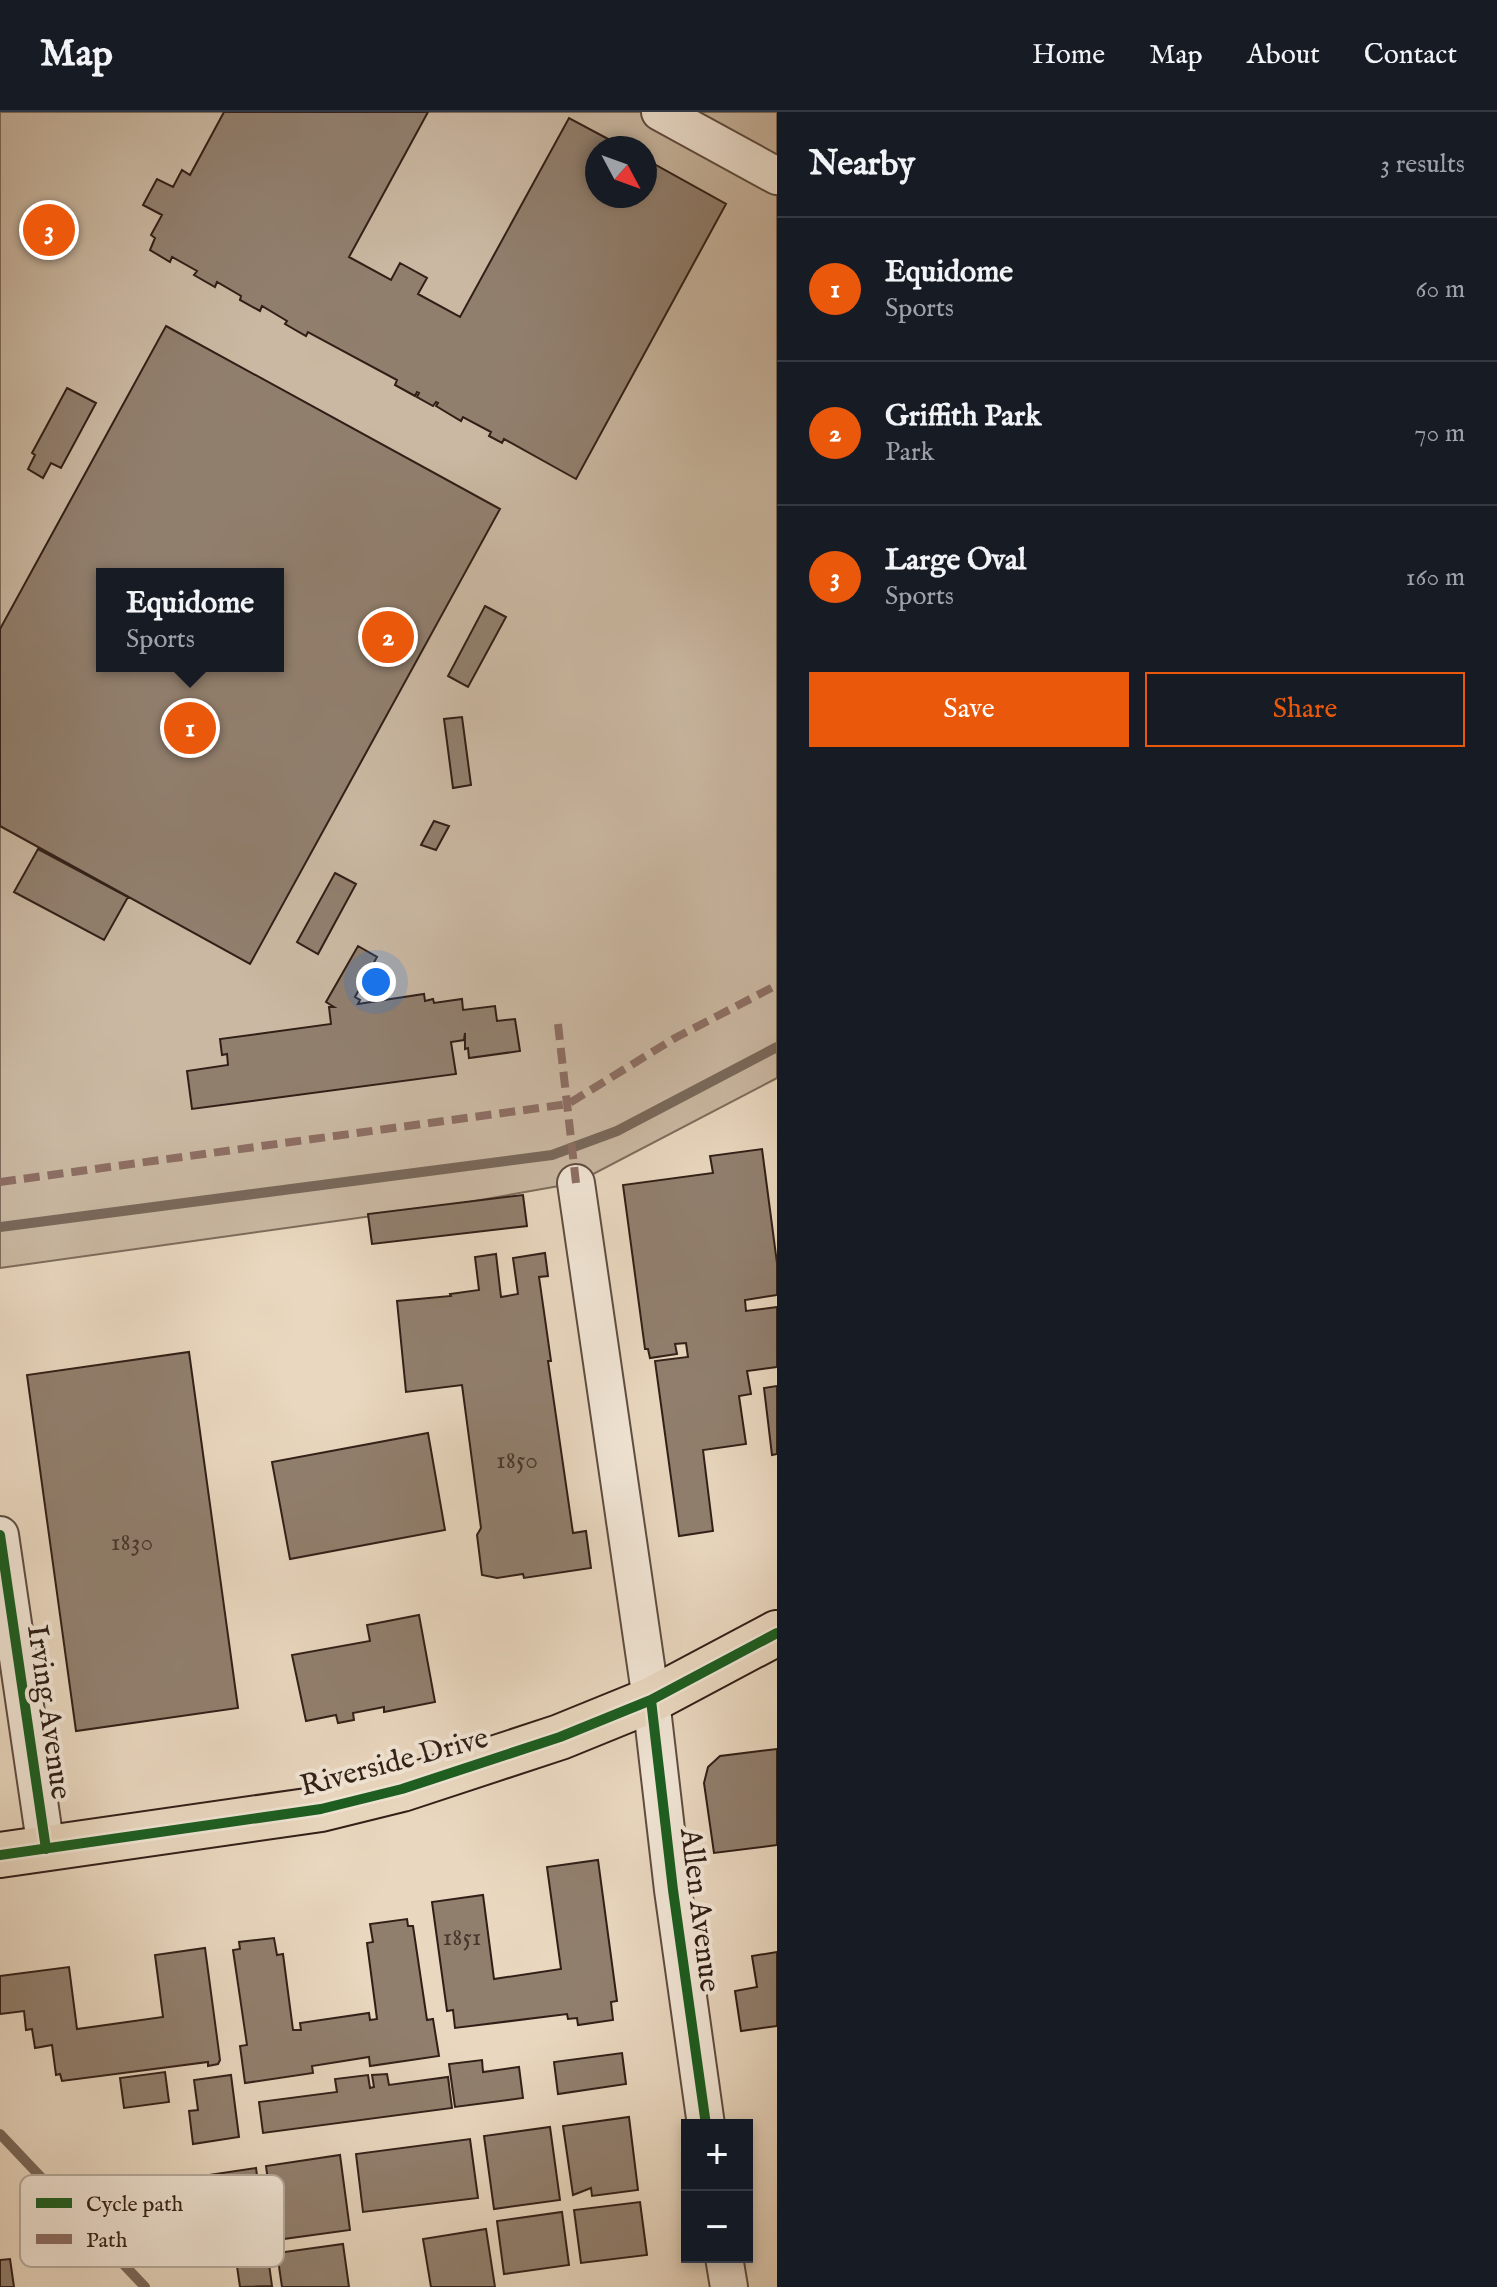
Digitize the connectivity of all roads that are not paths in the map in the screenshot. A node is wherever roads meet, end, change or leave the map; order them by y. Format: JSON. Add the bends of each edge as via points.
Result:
{"nodes":[{"id":1,"x":660,"y":112,"type":"edge"},
{"id":2,"x":777,"y":176,"type":"edge"},
{"id":3,"x":576,"y":1183,"type":"dead end"},
{"id":4,"x":2,"y":1558,"type":"edge"},
{"id":5,"x":777,"y":1633,"type":"edge"},
{"id":6,"x":651,"y":1700,"type":"junction"},
{"id":7,"x":46,"y":1849,"type":"junction"},
{"id":8,"x":0,"y":1855,"type":"edge"},
{"id":9,"x":705,"y":2119,"type":"edge"},
{"id":10,"x":725,"y":2263,"type":"edge"},
{"id":11,"x":729,"y":2287,"type":"edge"}],
"edges":[{"from":1,"to":2,"type":"street"},
{"from":3,"to":6,"type":"street","name":"Allen Avenue"},
{"from":4,"to":7,"type":"street","name":"Irving Avenue"},
{"from":5,"to":6,"type":"main road","name":"Riverside Drive"},
{"from":6,"to":7,"type":"main road","name":"Riverside Drive","via":[[546,1742],[321,1809]]},
{"from":6,"to":9,"type":"street","name":"Allen Avenue"},
{"from":7,"to":8,"type":"main road","name":"Riverside Drive"},
{"from":10,"to":11,"type":"street"}]}
